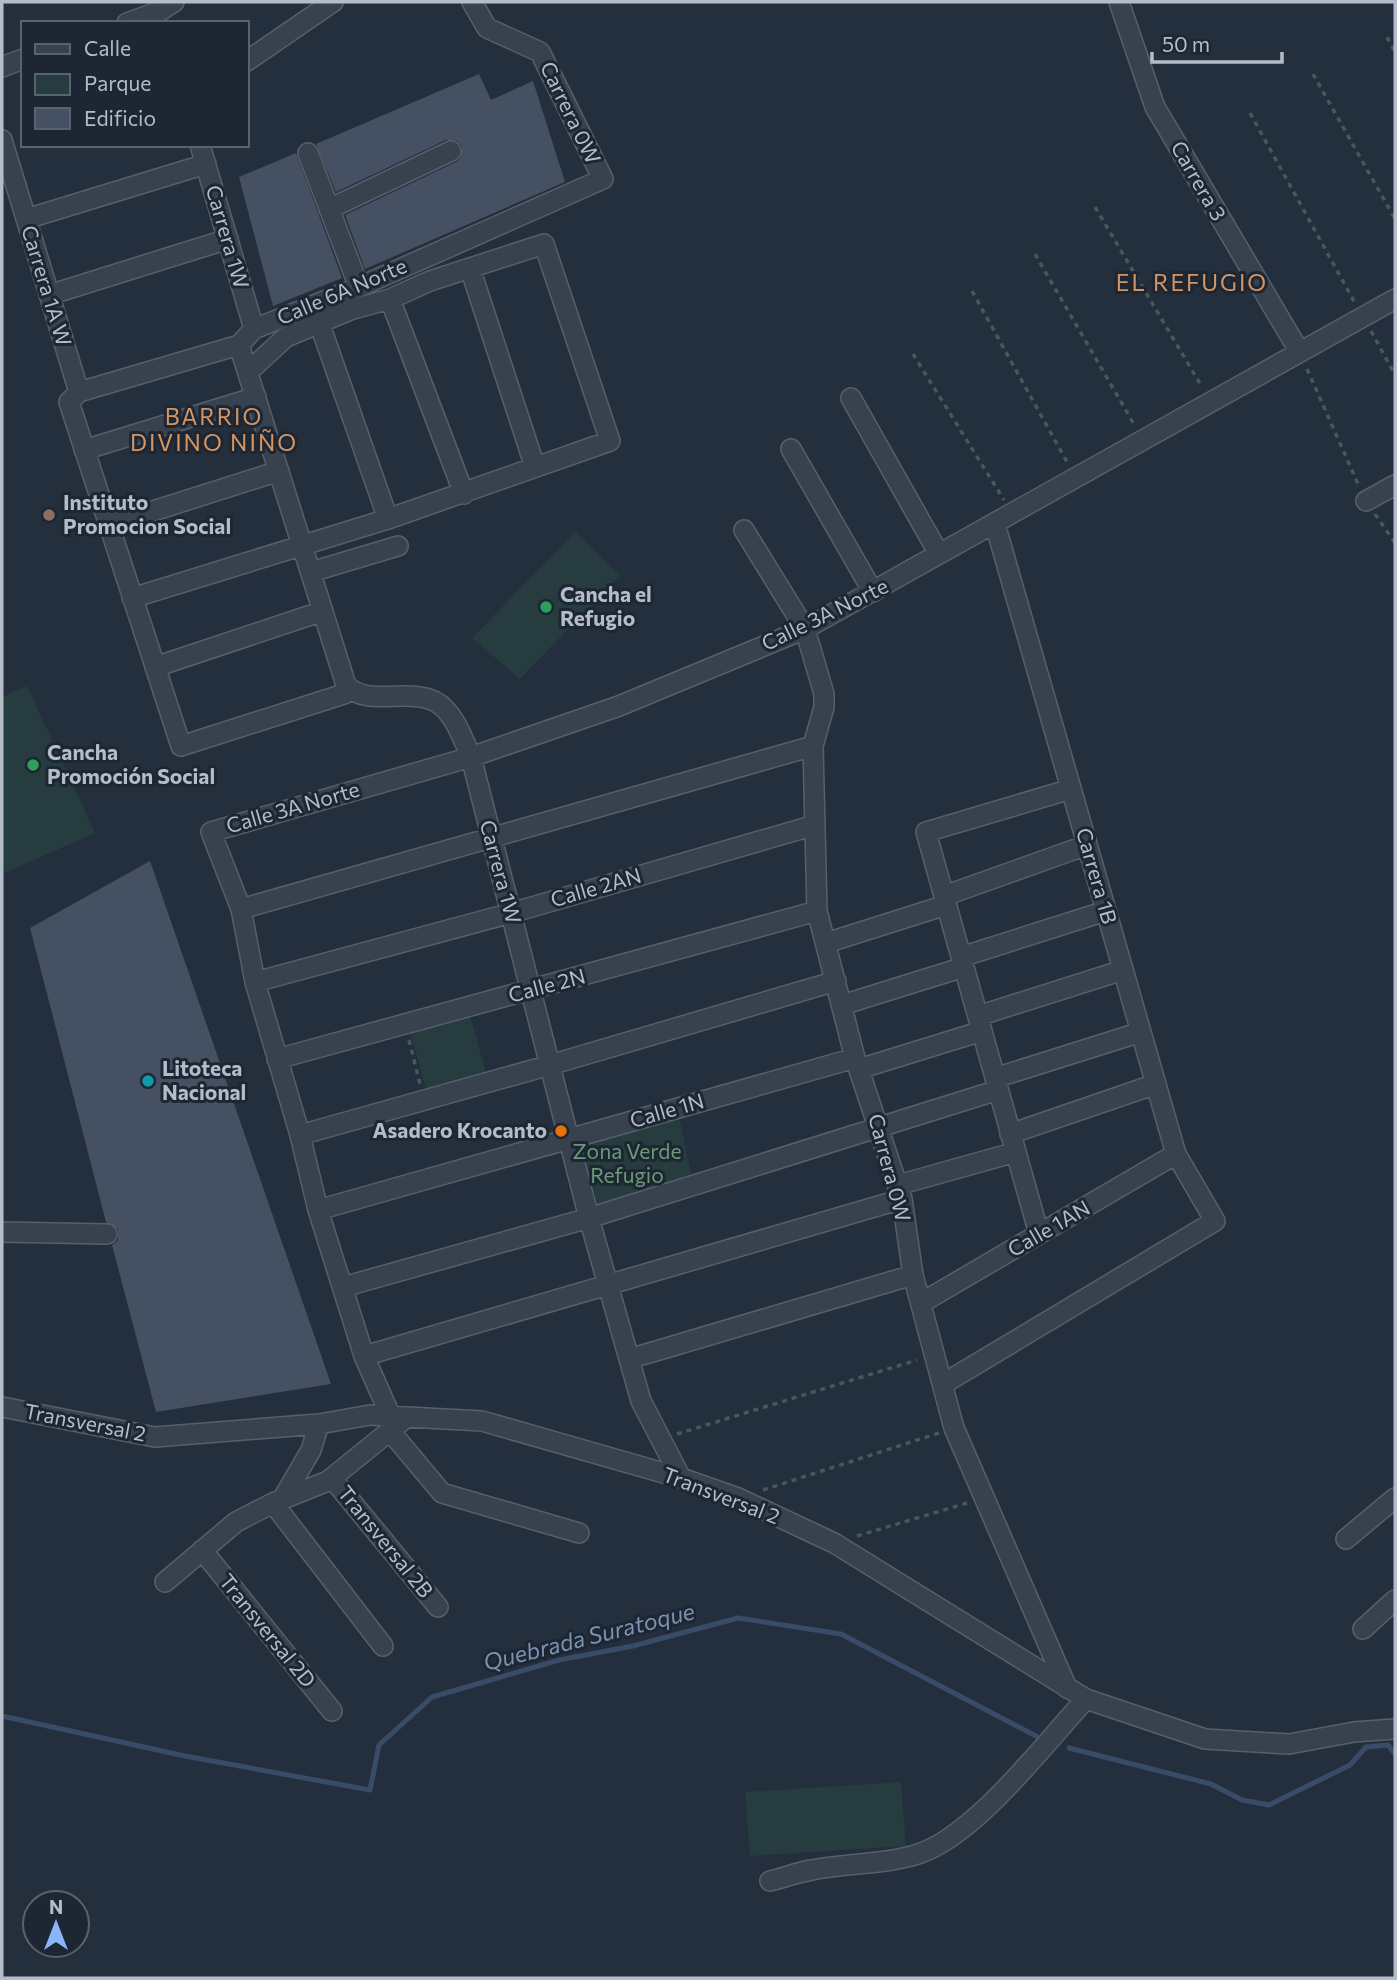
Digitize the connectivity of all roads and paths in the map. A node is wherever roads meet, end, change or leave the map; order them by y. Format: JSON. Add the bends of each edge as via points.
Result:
{"nodes":[{"id":1,"x":333,"y":2,"type":"edge"},
{"id":2,"x":472,"y":2,"type":"edge"},
{"id":3,"x":1119,"y":2,"type":"edge"},
{"id":4,"x":164,"y":9,"type":"edge"},
{"id":5,"x":132,"y":21,"type":"edge"},
{"id":6,"x":1387,"y":37,"type":"dead end"},
{"id":7,"x":1395,"y":52,"type":"edge"},
{"id":8,"x":21,"y":60,"type":"edge"},
{"id":9,"x":248,"y":60,"type":"edge"},
{"id":10,"x":2,"y":67,"type":"edge"},
{"id":11,"x":1313,"y":74,"type":"dead end"},
{"id":12,"x":1250,"y":113,"type":"dead end"},
{"id":13,"x":10,"y":143,"type":"edge"},
{"id":14,"x":451,"y":151,"type":"dead end"},
{"id":15,"x":308,"y":153,"type":"dead end"},
{"id":16,"x":203,"y":155,"type":"edge"},
{"id":17,"x":603,"y":179,"type":"joint"},
{"id":18,"x":1095,"y":207,"type":"dead end"},
{"id":19,"x":329,"y":209,"type":"junction"},
{"id":20,"x":26,"y":219,"type":"junction"},
{"id":21,"x":1395,"y":219,"type":"edge"},
{"id":22,"x":228,"y":239,"type":"junction"},
{"id":23,"x":1035,"y":254,"type":"dead end"},
{"id":24,"x":470,"y":268,"type":"junction"},
{"id":25,"x":359,"y":287,"type":"junction"},
{"id":26,"x":972,"y":290,"type":"dead end"},
{"id":27,"x":49,"y":295,"type":"junction"},
{"id":28,"x":390,"y":299,"type":"junction"},
{"id":29,"x":1395,"y":299,"type":"edge"},
{"id":30,"x":1363,"y":316,"type":"junction"},
{"id":31,"x":320,"y":325,"type":"junction"},
{"id":32,"x":254,"y":329,"type":"junction"},
{"id":33,"x":239,"y":345,"type":"junction"},
{"id":34,"x":1298,"y":351,"type":"junction"},
{"id":35,"x":913,"y":354,"type":"dead end"},
{"id":36,"x":248,"y":372,"type":"junction"},
{"id":37,"x":1395,"y":375,"type":"edge"},
{"id":38,"x":79,"y":391,"type":"junction"},
{"id":39,"x":256,"y":397,"type":"junction"},
{"id":40,"x":851,"y":398,"type":"dead end"},
{"id":41,"x":1210,"y":401,"type":"junction"},
{"id":42,"x":1143,"y":439,"type":"junction"},
{"id":43,"x":792,"y":449,"type":"dead end"},
{"id":44,"x":84,"y":450,"type":"junction"},
{"id":45,"x":535,"y":467,"type":"junction"},
{"id":46,"x":279,"y":471,"type":"junction"},
{"id":47,"x":1075,"y":476,"type":"junction"},
{"id":48,"x":1395,"y":485,"type":"edge"},
{"id":49,"x":464,"y":494,"type":"junction"},
{"id":50,"x":1366,"y":501,"type":"junction"},
{"id":51,"x":1013,"y":513,"type":"junction"},
{"id":52,"x":388,"y":520,"type":"junction"},
{"id":53,"x":995,"y":524,"type":"junction"},
{"id":54,"x":109,"y":525,"type":"junction"},
{"id":55,"x":744,"y":530,"type":"dead end"},
{"id":56,"x":1395,"y":542,"type":"edge"},
{"id":57,"x":398,"y":546,"type":"dead end"},
{"id":58,"x":303,"y":547,"type":"junction"},
{"id":59,"x":939,"y":555,"type":"junction"},
{"id":60,"x":311,"y":572,"type":"junction"},
{"id":61,"x":873,"y":592,"type":"junction"},
{"id":62,"x":132,"y":598,"type":"junction"},
{"id":63,"x":323,"y":611,"type":"junction"},
{"id":64,"x":805,"y":629,"type":"junction"},
{"id":65,"x":155,"y":667,"type":"junction"},
{"id":66,"x":346,"y":685,"type":"junction"},
{"id":67,"x":813,"y":746,"type":"junction"},
{"id":68,"x":471,"y":757,"type":"junction"},
{"id":69,"x":1071,"y":789,"type":"junction"},
{"id":70,"x":815,"y":825,"type":"junction"},
{"id":71,"x":490,"y":839,"type":"junction"},
{"id":72,"x":1087,"y":845,"type":"junction"},
{"id":73,"x":945,"y":900,"type":"junction"},
{"id":74,"x":241,"y":909,"type":"junction"},
{"id":75,"x":817,"y":911,"type":"junction"},
{"id":76,"x":1106,"y":911,"type":"junction"},
{"id":77,"x":511,"y":913,"type":"junction"},
{"id":78,"x":826,"y":943,"type":"junction"},
{"id":79,"x":963,"y":962,"type":"junction"},
{"id":80,"x":1123,"y":971,"type":"junction"},
{"id":81,"x":836,"y":981,"type":"junction"},
{"id":82,"x":255,"y":982,"type":"junction"},
{"id":83,"x":530,"y":991,"type":"junction"},
{"id":84,"x":842,"y":1006,"type":"junction"},
{"id":85,"x":980,"y":1023,"type":"junction"},
{"id":86,"x":405,"y":1025,"type":"junction"},
{"id":87,"x":1141,"y":1032,"type":"junction"},
{"id":88,"x":277,"y":1059,"type":"junction"},
{"id":89,"x":857,"y":1064,"type":"junction"},
{"id":90,"x":550,"y":1065,"type":"junction"},
{"id":91,"x":996,"y":1084,"type":"junction"},
{"id":92,"x":1156,"y":1084,"type":"junction"},
{"id":93,"x":425,"y":1100,"type":"junction"},
{"id":94,"x":880,"y":1127,"type":"junction"},
{"id":95,"x":300,"y":1135,"type":"junction"},
{"id":96,"x":570,"y":1138,"type":"junction"},
{"id":97,"x":1013,"y":1143,"type":"junction"},
{"id":98,"x":1176,"y":1154,"type":"junction"},
{"id":99,"x":900,"y":1192,"type":"junction"},
{"id":100,"x":318,"y":1210,"type":"junction"},
{"id":101,"x":589,"y":1218,"type":"junction"},
{"id":102,"x":2,"y":1232,"type":"edge"},
{"id":103,"x":107,"y":1234,"type":"dead end"},
{"id":104,"x":1039,"y":1234,"type":"junction"},
{"id":105,"x":913,"y":1275,"type":"junction"},
{"id":106,"x":608,"y":1284,"type":"junction"},
{"id":107,"x":343,"y":1287,"type":"junction"},
{"id":108,"x":921,"y":1303,"type":"junction"},
{"id":109,"x":935,"y":1354,"type":"junction"},
{"id":110,"x":363,"y":1356,"type":"junction"},
{"id":111,"x":629,"y":1359,"type":"junction"},
{"id":112,"x":943,"y":1384,"type":"junction"},
{"id":113,"x":2,"y":1407,"type":"edge"},
{"id":114,"x":396,"y":1422,"type":"junction"},
{"id":115,"x":319,"y":1424,"type":"junction"},
{"id":116,"x":954,"y":1428,"type":"junction"},
{"id":117,"x":661,"y":1439,"type":"junction"},
{"id":118,"x":332,"y":1478,"type":"junction"},
{"id":119,"x":681,"y":1478,"type":"junction"},
{"id":120,"x":738,"y":1498,"type":"junction"},
{"id":121,"x":983,"y":1498,"type":"junction"},
{"id":122,"x":1395,"y":1498,"type":"edge"},
{"id":123,"x":277,"y":1501,"type":"junction"},
{"id":124,"x":579,"y":1533,"type":"dead end"},
{"id":125,"x":1346,"y":1539,"type":"dead end"},
{"id":126,"x":834,"y":1543,"type":"junction"},
{"id":127,"x":202,"y":1550,"type":"junction"},
{"id":128,"x":165,"y":1582,"type":"dead end"},
{"id":129,"x":1395,"y":1600,"type":"edge"},
{"id":130,"x":438,"y":1607,"type":"dead end"},
{"id":131,"x":1363,"y":1629,"type":"dead end"},
{"id":132,"x":383,"y":1646,"type":"dead end"},
{"id":133,"x":1067,"y":1689,"type":"junction"},
{"id":134,"x":1086,"y":1699,"type":"junction"},
{"id":135,"x":332,"y":1711,"type":"dead end"},
{"id":136,"x":1390,"y":1729,"type":"edge"},
{"id":137,"x":770,"y":1881,"type":"dead end"}],
"edges":[{"from":1,"to":9,"type":"street"},
{"from":2,"to":17,"type":"street","name":"Carrera 0W","via":[[487,28],[540,52]]},
{"from":3,"to":34,"type":"street","name":"Carrera 3","via":[[1155,107]]},
{"from":4,"to":5,"type":"street"},
{"from":6,"to":7,"type":"path"},
{"from":8,"to":10,"type":"street"},
{"from":11,"to":21,"type":"path"},
{"from":12,"to":30,"type":"path"},
{"from":13,"to":20,"type":"street","name":"Carrera 1A W"},
{"from":14,"to":19,"type":"street"},
{"from":15,"to":19,"type":"street"},
{"from":16,"to":20,"type":"street"},
{"from":16,"to":22,"type":"street","name":"Carrera 1W"},
{"from":17,"to":25,"type":"street","name":"Calle 6A Norte"},
{"from":18,"to":41,"type":"path"},
{"from":19,"to":25,"type":"street"},
{"from":20,"to":27,"type":"street","name":"Carrera 1A W"},
{"from":22,"to":27,"type":"street"},
{"from":22,"to":32,"type":"street","name":"Carrera 1W"},
{"from":23,"to":42,"type":"path"},
{"from":24,"to":28,"type":"street"},
{"from":24,"to":45,"type":"street"},
{"from":24,"to":45,"type":"street","via":[[544,244],[610,441]]},
{"from":25,"to":32,"type":"street","name":"Calle 6A Norte"},
{"from":26,"to":47,"type":"path"},
{"from":27,"to":38,"type":"street","name":"Carrera 1A W"},
{"from":28,"to":31,"type":"street","via":[[350,310]]},
{"from":28,"to":49,"type":"street"},
{"from":29,"to":30,"type":"street","name":"Calle 3A Norte"},
{"from":30,"to":34,"type":"street","name":"Calle 3A Norte"},
{"from":30,"to":37,"type":"path"},
{"from":31,"to":36,"type":"street","via":[[286,337]]},
{"from":31,"to":52,"type":"street"},
{"from":32,"to":33,"type":"street","name":"Calle 6A Norte"},
{"from":33,"to":36,"type":"street"},
{"from":33,"to":38,"type":"street"},
{"from":34,"to":41,"type":"street","name":"Calle 3A Norte"},
{"from":34,"to":50,"type":"path"},
{"from":35,"to":51,"type":"path"},
{"from":36,"to":39,"type":"street"},
{"from":38,"to":44,"type":"street","via":[[69,402]]},
{"from":39,"to":44,"type":"street"},
{"from":39,"to":46,"type":"street"},
{"from":40,"to":59,"type":"street"},
{"from":41,"to":42,"type":"street","name":"Calle 3A Norte"},
{"from":42,"to":47,"type":"street","name":"Calle 3A Norte"},
{"from":43,"to":61,"type":"street"},
{"from":44,"to":54,"type":"street"},
{"from":45,"to":49,"type":"street"},
{"from":46,"to":54,"type":"street"},
{"from":46,"to":58,"type":"street"},
{"from":47,"to":51,"type":"street","name":"Calle 3A Norte"},
{"from":48,"to":50,"type":"street"},
{"from":49,"to":52,"type":"street"},
{"from":50,"to":56,"type":"path"},
{"from":51,"to":53,"type":"street","name":"Calle 3A Norte"},
{"from":52,"to":58,"type":"street"},
{"from":53,"to":59,"type":"street","name":"Calle 3A Norte"},
{"from":53,"to":69,"type":"street","name":"Carrera 1B"},
{"from":54,"to":62,"type":"street"},
{"from":55,"to":64,"type":"street","name":"Carrera 0W"},
{"from":57,"to":60,"type":"street"},
{"from":58,"to":60,"type":"street"},
{"from":58,"to":62,"type":"street"},
{"from":59,"to":61,"type":"street","name":"Calle 3A Norte"},
{"from":60,"to":63,"type":"street"},
{"from":61,"to":64,"type":"street","name":"Calle 3A Norte"},
{"from":62,"to":65,"type":"street"},
{"from":63,"to":65,"type":"street"},
{"from":63,"to":66,"type":"street"},
{"from":64,"to":67,"type":"street","name":"Carrera 0W","via":[[824,694]]},
{"from":64,"to":68,"type":"street","name":"Calle 3A Norte","via":[[619,706]]},
{"from":65,"to":66,"type":"street","via":[[181,746],[344,694]]},
{"from":66,"to":68,"type":"street","name":"Carrera 1W","via":[[362,695],[415,695],[436,702],[452,719]]},
{"from":67,"to":70,"type":"street","name":"Carrera 0W"},
{"from":67,"to":71,"type":"street"},
{"from":68,"to":71,"type":"street","name":"Carrera 1W"},
{"from":68,"to":74,"type":"street","name":"Calle 3A Norte","via":[[211,832]]},
{"from":69,"to":72,"type":"street","name":"Carrera 1B"},
{"from":69,"to":73,"type":"street","via":[[926,832]]},
{"from":70,"to":75,"type":"street","name":"Carrera 0W"},
{"from":70,"to":77,"type":"street","name":"Calle 2AN"},
{"from":71,"to":74,"type":"street"},
{"from":71,"to":77,"type":"street","name":"Carrera 1W"},
{"from":72,"to":73,"type":"street"},
{"from":72,"to":76,"type":"street","name":"Carrera 1B"},
{"from":73,"to":78,"type":"street"},
{"from":73,"to":79,"type":"street"},
{"from":74,"to":82,"type":"street"},
{"from":75,"to":78,"type":"street","name":"Carrera 0W"},
{"from":75,"to":83,"type":"street","name":"Calle 2N"},
{"from":76,"to":79,"type":"street"},
{"from":76,"to":80,"type":"street","name":"Carrera 1B"},
{"from":77,"to":82,"type":"street","name":"Calle 2AN"},
{"from":77,"to":83,"type":"street","name":"Carrera 1W"},
{"from":78,"to":81,"type":"street","name":"Carrera 0W"},
{"from":79,"to":84,"type":"street"},
{"from":79,"to":85,"type":"street"},
{"from":80,"to":85,"type":"street","name":"Calle 1N"},
{"from":80,"to":87,"type":"street","name":"Carrera 1B"},
{"from":81,"to":84,"type":"street","name":"Carrera 0W"},
{"from":81,"to":90,"type":"street"},
{"from":82,"to":88,"type":"street"},
{"from":83,"to":86,"type":"street","name":"Calle 2N"},
{"from":83,"to":90,"type":"street","name":"Carrera 1W"},
{"from":84,"to":89,"type":"street","name":"Carrera 0W"},
{"from":85,"to":89,"type":"street","name":"Calle 1N"},
{"from":85,"to":91,"type":"street"},
{"from":86,"to":88,"type":"street","name":"Calle 2N"},
{"from":86,"to":93,"type":"path"},
{"from":87,"to":91,"type":"street"},
{"from":87,"to":92,"type":"street","name":"Carrera 1B"},
{"from":88,"to":95,"type":"street"},
{"from":89,"to":94,"type":"street","name":"Carrera 0W"},
{"from":89,"to":96,"type":"street","name":"Calle 1N"},
{"from":90,"to":93,"type":"street"},
{"from":90,"to":96,"type":"street","name":"Carrera 1W"},
{"from":91,"to":94,"type":"street"},
{"from":91,"to":97,"type":"street"},
{"from":92,"to":97,"type":"street"},
{"from":92,"to":98,"type":"street","name":"Carrera 1B"},
{"from":93,"to":95,"type":"street"},
{"from":94,"to":99,"type":"street","name":"Carrera 0W"},
{"from":94,"to":101,"type":"street"},
{"from":95,"to":100,"type":"street"},
{"from":96,"to":100,"type":"street","name":"Calle 1N"},
{"from":96,"to":101,"type":"street","name":"Carrera 1W"},
{"from":97,"to":99,"type":"street"},
{"from":97,"to":104,"type":"street"},
{"from":98,"to":104,"type":"street","name":"Calle 1AN"},
{"from":98,"to":112,"type":"street","name":"Carrera 1B","via":[[1215,1221]]},
{"from":99,"to":105,"type":"street","name":"Carrera 0W"},
{"from":99,"to":106,"type":"street"},
{"from":100,"to":107,"type":"street"},
{"from":101,"to":106,"type":"street","name":"Carrera 1W"},
{"from":101,"to":107,"type":"street"},
{"from":102,"to":103,"type":"street"},
{"from":104,"to":108,"type":"street","name":"Calle 1AN"},
{"from":105,"to":108,"type":"street","name":"Carrera 0W"},
{"from":105,"to":111,"type":"street"},
{"from":106,"to":110,"type":"street"},
{"from":106,"to":111,"type":"street","name":"Carrera 1W"},
{"from":107,"to":110,"type":"street"},
{"from":108,"to":109,"type":"street","name":"Carrera 0W"},
{"from":109,"to":112,"type":"street","name":"Carrera 0W"},
{"from":109,"to":117,"type":"path"},
{"from":110,"to":114,"type":"street"},
{"from":111,"to":117,"type":"street","name":"Carrera 1W","via":[[641,1401]]},
{"from":112,"to":116,"type":"street","name":"Carrera 0W"},
{"from":113,"to":115,"type":"street","name":"Transversal 2","via":[[155,1437]]},
{"from":114,"to":115,"type":"street","name":"Transversal 2","via":[[370,1415]]},
{"from":114,"to":118,"type":"street"},
{"from":114,"to":119,"type":"street","name":"Transversal 2","via":[[482,1421]]},
{"from":114,"to":124,"type":"street","via":[[442,1493]]},
{"from":115,"to":123,"type":"street","via":[[311,1450]]},
{"from":116,"to":120,"type":"path"},
{"from":116,"to":121,"type":"street","name":"Carrera 0W"},
{"from":117,"to":119,"type":"street","name":"Carrera 1W"},
{"from":118,"to":123,"type":"street"},
{"from":118,"to":130,"type":"street","name":"Transversal 2B"},
{"from":119,"to":120,"type":"street","name":"Transversal 2"},
{"from":120,"to":126,"type":"street","name":"Transversal 2"},
{"from":121,"to":126,"type":"path"},
{"from":121,"to":133,"type":"street","name":"Carrera 0W"},
{"from":122,"to":125,"type":"street"},
{"from":123,"to":127,"type":"street","via":[[236,1522]]},
{"from":123,"to":132,"type":"street"},
{"from":126,"to":133,"type":"street","name":"Transversal 2"},
{"from":127,"to":128,"type":"street"},
{"from":127,"to":135,"type":"street","name":"Transversal 2D"},
{"from":129,"to":131,"type":"street"},
{"from":133,"to":134,"type":"street","name":"Transversal 2"},
{"from":134,"to":136,"type":"street","name":"Transversal 2","via":[[1205,1739],[1289,1744]]},
{"from":134,"to":137,"type":"street","via":[[995,1801],[920,1854]]}]}
